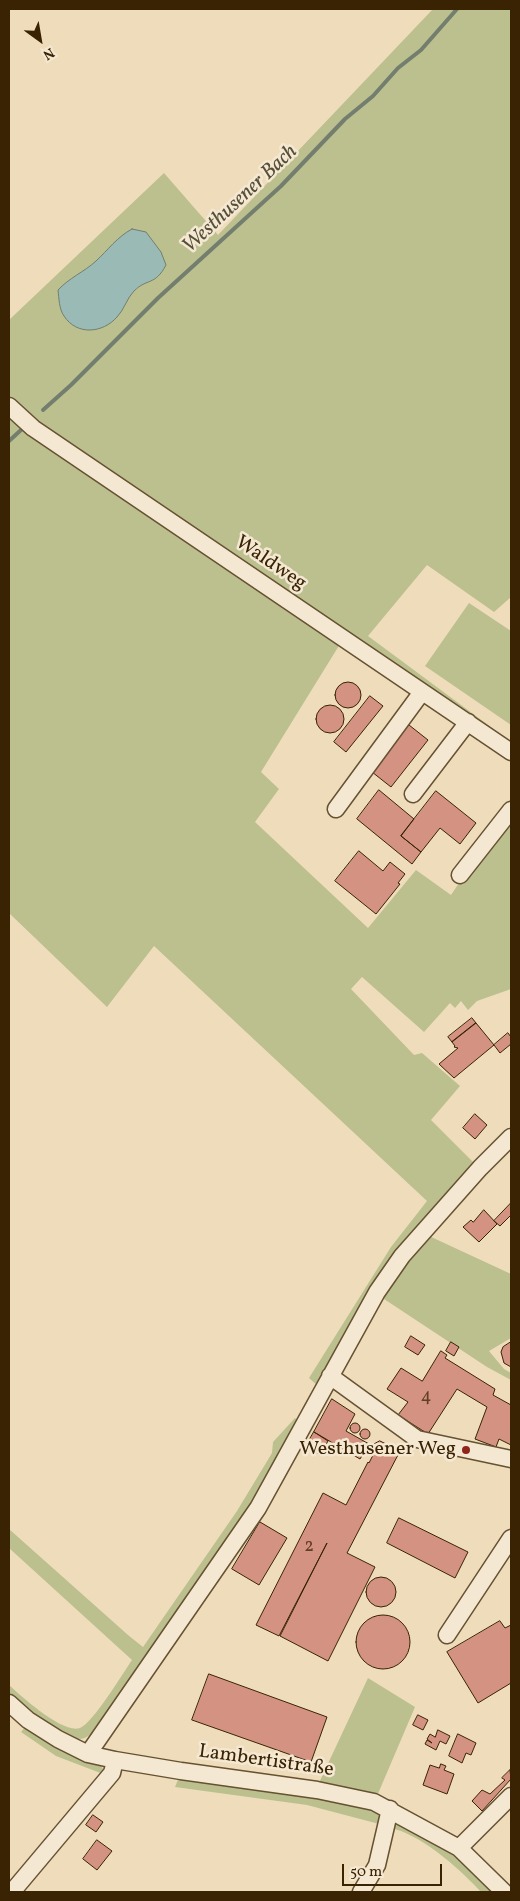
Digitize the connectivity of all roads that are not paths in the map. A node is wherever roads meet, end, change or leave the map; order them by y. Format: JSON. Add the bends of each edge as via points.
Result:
{"nodes":[{"id":1,"x":9,"y":406,"type":"edge"},
{"id":2,"x":422,"y":692,"type":"junction"},
{"id":3,"x":468,"y":722,"type":"junction"},
{"id":4,"x":511,"y":752,"type":"edge"},
{"id":5,"x":413,"y":794,"type":"dead end"},
{"id":6,"x":336,"y":809,"type":"dead end"},
{"id":7,"x":511,"y":810,"type":"edge"},
{"id":8,"x":460,"y":875,"type":"dead end"},
{"id":9,"x":511,"y":1137,"type":"edge"},
{"id":10,"x":330,"y":1376,"type":"junction"},
{"id":11,"x":511,"y":1459,"type":"edge"},
{"id":12,"x":511,"y":1538,"type":"edge"},
{"id":13,"x":447,"y":1635,"type":"dead end"},
{"id":14,"x":9,"y":1703,"type":"edge"},
{"id":15,"x":88,"y":1754,"type":"junction"},
{"id":16,"x":114,"y":1760,"type":"junction"},
{"id":17,"x":511,"y":1796,"type":"edge"},
{"id":18,"x":390,"y":1810,"type":"junction"},
{"id":19,"x":459,"y":1848,"type":"junction"},
{"id":20,"x":12,"y":1892,"type":"edge"},
{"id":21,"x":361,"y":1892,"type":"edge"},
{"id":22,"x":504,"y":1892,"type":"edge"}],
"edges":[{"from":1,"to":2,"type":"street","name":"Waldweg","via":[[41,433]]},
{"from":2,"to":3,"type":"street","name":"Waldweg"},
{"from":2,"to":6,"type":"street"},
{"from":3,"to":4,"type":"street","name":"Waldweg"},
{"from":3,"to":5,"type":"street"},
{"from":7,"to":8,"type":"street"},
{"from":9,"to":10,"type":"street","via":[[402,1256],[377,1292]]},
{"from":10,"to":11,"type":"street","via":[[417,1439]]},
{"from":10,"to":15,"type":"street","via":[[258,1508]]},
{"from":12,"to":13,"type":"street"},
{"from":14,"to":15,"type":"street","name":"Lambertistraße","via":[[28,1720]]},
{"from":15,"to":16,"type":"street","name":"Lambertistraße"},
{"from":16,"to":18,"type":"street","name":"Lambertistraße","via":[[317,1790],[374,1802]]},
{"from":16,"to":20,"type":"street","via":[[112,1773]]},
{"from":17,"to":19,"type":"street"},
{"from":18,"to":19,"type":"street","name":"Lambertistraße"},
{"from":18,"to":21,"type":"street","via":[[377,1865]]},
{"from":19,"to":22,"type":"street","name":"Lambertistraße"}]}
